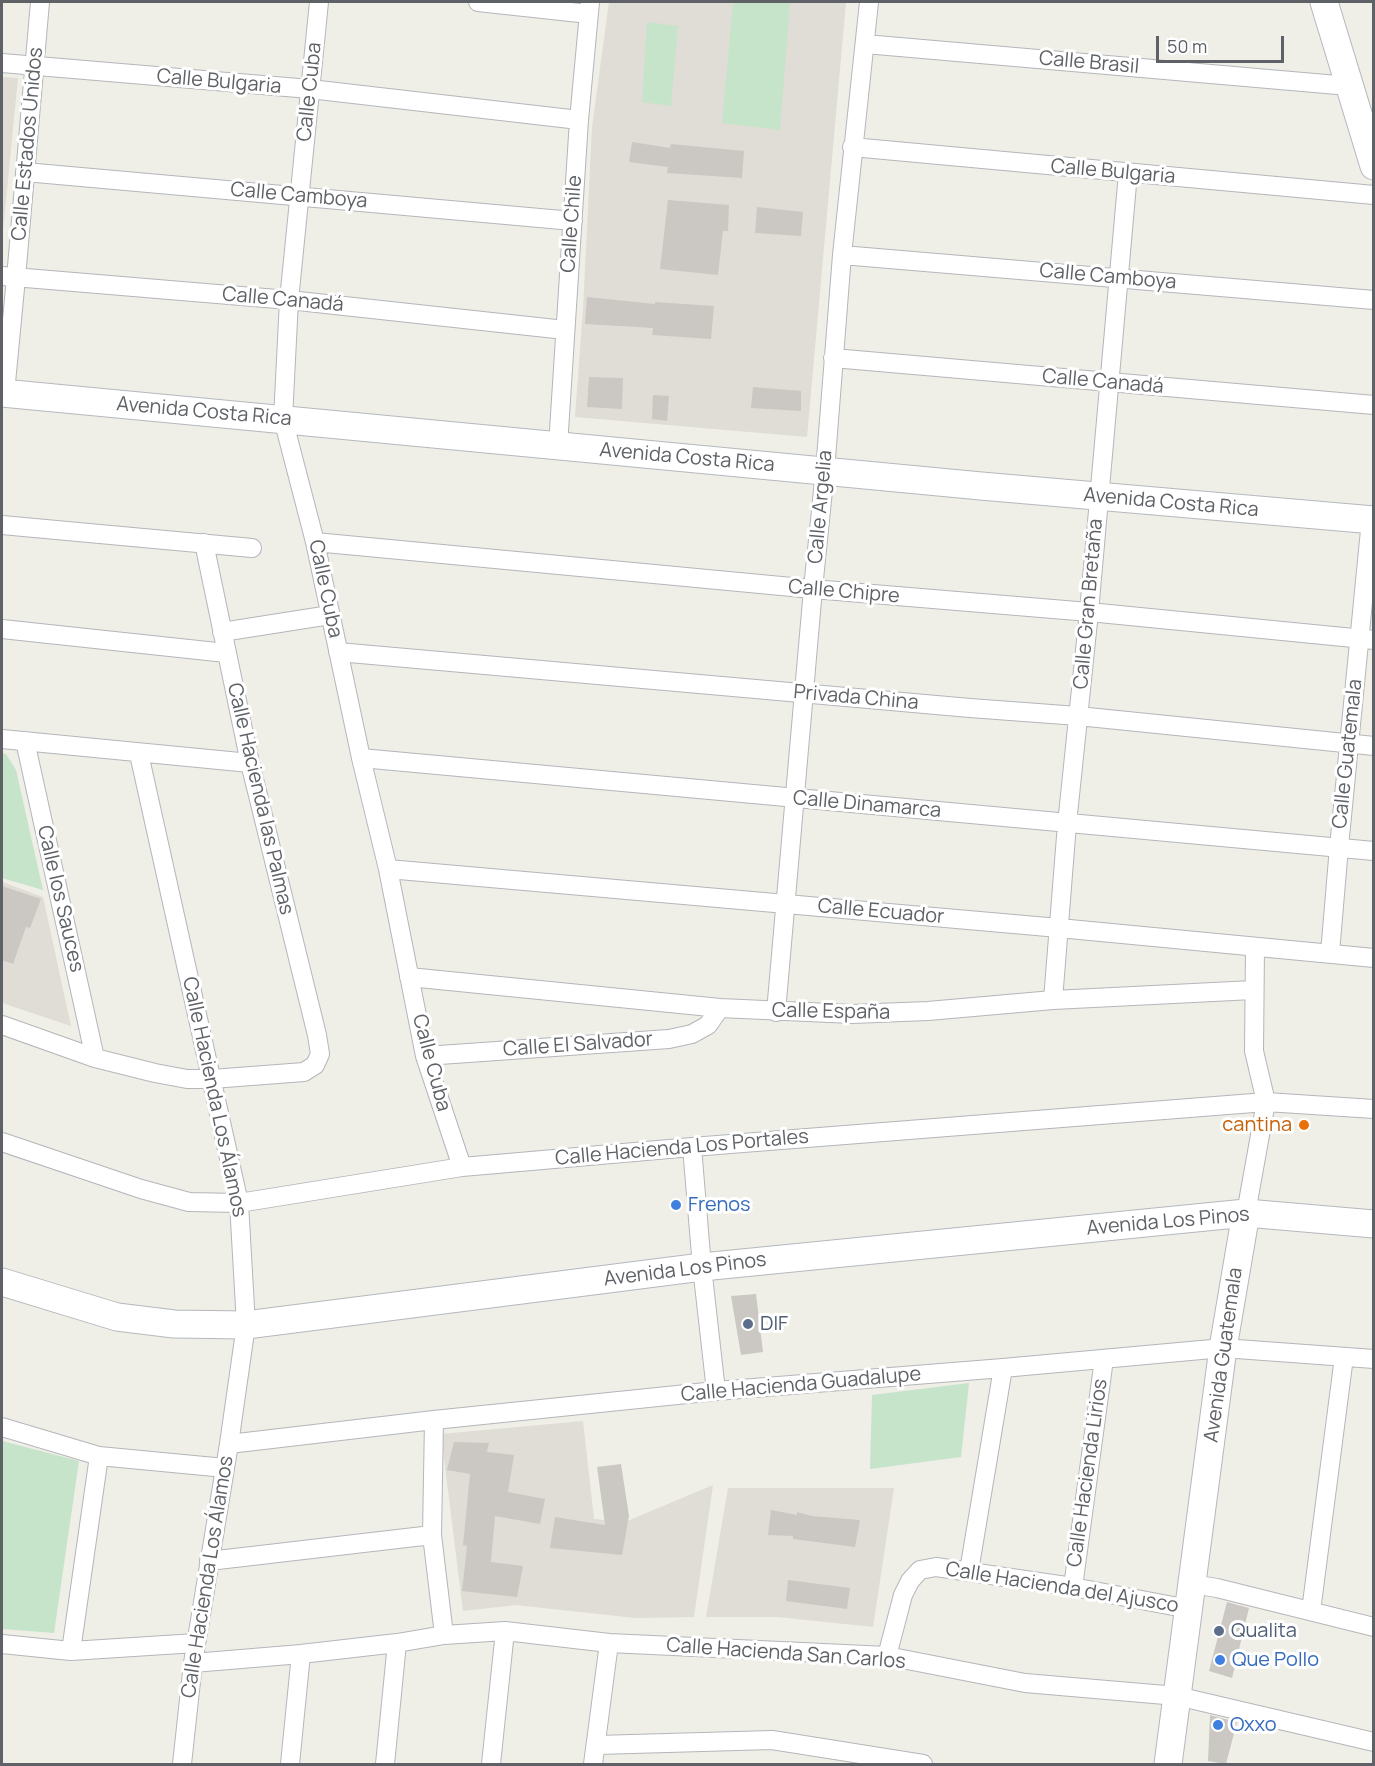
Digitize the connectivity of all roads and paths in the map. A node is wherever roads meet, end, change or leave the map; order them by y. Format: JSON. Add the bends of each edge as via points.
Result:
{"nodes":[{"id":1,"x":40,"y":2,"type":"edge"},
{"id":2,"x":319,"y":2,"type":"edge"},
{"id":3,"x":478,"y":2,"type":"edge"},
{"id":4,"x":869,"y":2,"type":"edge"},
{"id":5,"x":1324,"y":2,"type":"edge"},
{"id":6,"x":590,"y":8,"type":"edge"},
{"id":7,"x":865,"y":44,"type":"junction"},
{"id":8,"x":2,"y":63,"type":"edge"},
{"id":9,"x":35,"y":66,"type":"junction"},
{"id":10,"x":1349,"y":86,"type":"junction"},
{"id":11,"x":310,"y":89,"type":"junction"},
{"id":12,"x":579,"y":120,"type":"junction"},
{"id":13,"x":852,"y":147,"type":"junction"},
{"id":14,"x":1374,"y":166,"type":"edge"},
{"id":15,"x":25,"y":172,"type":"junction"},
{"id":16,"x":1128,"y":173,"type":"junction"},
{"id":17,"x":1374,"y":195,"type":"edge"},
{"id":18,"x":299,"y":196,"type":"junction"},
{"id":19,"x":573,"y":221,"type":"junction"},
{"id":20,"x":842,"y":255,"type":"junction"},
{"id":21,"x":9,"y":277,"type":"edge"},
{"id":22,"x":1118,"y":278,"type":"junction"},
{"id":23,"x":289,"y":300,"type":"junction"},
{"id":24,"x":1374,"y":300,"type":"edge"},
{"id":25,"x":565,"y":330,"type":"junction"},
{"id":26,"x":833,"y":358,"type":"junction"},
{"id":27,"x":1109,"y":382,"type":"junction"},
{"id":28,"x":3,"y":393,"type":"edge"},
{"id":29,"x":1374,"y":405,"type":"edge"},
{"id":30,"x":283,"y":419,"type":"junction"},
{"id":31,"x":558,"y":446,"type":"junction"},
{"id":32,"x":825,"y":471,"type":"junction"},
{"id":33,"x":1099,"y":497,"type":"junction"},
{"id":34,"x":1372,"y":520,"type":"edge"},
{"id":35,"x":2,"y":525,"type":"edge"},
{"id":36,"x":315,"y":542,"type":"junction"},
{"id":37,"x":204,"y":543,"type":"junction"},
{"id":38,"x":252,"y":548,"type":"dead end"},
{"id":39,"x":813,"y":589,"type":"junction"},
{"id":40,"x":1089,"y":612,"type":"junction"},
{"id":41,"x":330,"y":615,"type":"junction"},
{"id":42,"x":2,"y":629,"type":"edge"},
{"id":43,"x":222,"y":632,"type":"junction"},
{"id":44,"x":1366,"y":640,"type":"edge"},
{"id":45,"x":338,"y":652,"type":"junction"},
{"id":46,"x":226,"y":653,"type":"junction"},
{"id":47,"x":804,"y":694,"type":"junction"},
{"id":48,"x":1078,"y":716,"type":"junction"},
{"id":49,"x":2,"y":739,"type":"edge"},
{"id":50,"x":25,"y":741,"type":"junction"},
{"id":51,"x":1349,"y":744,"type":"junction"},
{"id":52,"x":1374,"y":746,"type":"edge"},
{"id":53,"x":140,"y":754,"type":"junction"},
{"id":54,"x":361,"y":758,"type":"junction"},
{"id":55,"x":249,"y":763,"type":"junction"},
{"id":56,"x":795,"y":798,"type":"junction"},
{"id":57,"x":1066,"y":824,"type":"junction"},
{"id":58,"x":1338,"y":847,"type":"junction"},
{"id":59,"x":1374,"y":851,"type":"edge"},
{"id":60,"x":388,"y":869,"type":"junction"},
{"id":61,"x":785,"y":904,"type":"junction"},
{"id":62,"x":1059,"y":928,"type":"junction"},
{"id":63,"x":1255,"y":947,"type":"junction"},
{"id":64,"x":1329,"y":953,"type":"junction"},
{"id":65,"x":1374,"y":958,"type":"edge"},
{"id":66,"x":409,"y":977,"type":"junction"},
{"id":67,"x":1253,"y":990,"type":"junction"},
{"id":68,"x":1053,"y":1000,"type":"junction"},
{"id":69,"x":720,"y":1008,"type":"junction"},
{"id":70,"x":776,"y":1012,"type":"junction"},
{"id":71,"x":2,"y":1025,"type":"edge"},
{"id":72,"x":425,"y":1056,"type":"junction"},
{"id":73,"x":95,"y":1058,"type":"junction"},
{"id":74,"x":212,"y":1079,"type":"junction"},
{"id":75,"x":1266,"y":1102,"type":"junction"},
{"id":76,"x":1374,"y":1109,"type":"edge"},
{"id":77,"x":2,"y":1142,"type":"edge"},
{"id":78,"x":692,"y":1146,"type":"junction"},
{"id":79,"x":462,"y":1167,"type":"junction"},
{"id":80,"x":239,"y":1203,"type":"junction"},
{"id":81,"x":1246,"y":1213,"type":"junction"},
{"id":82,"x":1374,"y":1224,"type":"edge"},
{"id":83,"x":702,"y":1267,"type":"junction"},
{"id":84,"x":2,"y":1282,"type":"edge"},
{"id":85,"x":246,"y":1324,"type":"junction"},
{"id":86,"x":1223,"y":1348,"type":"junction"},
{"id":87,"x":1344,"y":1357,"type":"junction"},
{"id":88,"x":1104,"y":1359,"type":"junction"},
{"id":89,"x":1374,"y":1359,"type":"edge"},
{"id":90,"x":1003,"y":1368,"type":"junction"},
{"id":91,"x":716,"y":1391,"type":"junction"},
{"id":92,"x":434,"y":1420,"type":"junction"},
{"id":93,"x":2,"y":1427,"type":"edge"},
{"id":94,"x":229,"y":1444,"type":"junction"},
{"id":95,"x":99,"y":1456,"type":"junction"},
{"id":96,"x":225,"y":1468,"type":"junction"},
{"id":97,"x":432,"y":1535,"type":"junction"},
{"id":98,"x":209,"y":1561,"type":"junction"},
{"id":99,"x":969,"y":1571,"type":"junction"},
{"id":100,"x":1073,"y":1587,"type":"junction"},
{"id":101,"x":1191,"y":1597,"type":"junction"},
{"id":102,"x":1311,"y":1611,"type":"junction"},
{"id":103,"x":1374,"y":1627,"type":"edge"},
{"id":104,"x":505,"y":1631,"type":"junction"},
{"id":105,"x":444,"y":1635,"type":"junction"},
{"id":106,"x":196,"y":1642,"type":"junction"},
{"id":107,"x":397,"y":1643,"type":"junction"},
{"id":108,"x":609,"y":1643,"type":"junction"},
{"id":109,"x":2,"y":1644,"type":"edge"},
{"id":110,"x":71,"y":1651,"type":"junction"},
{"id":111,"x":302,"y":1654,"type":"junction"},
{"id":112,"x":887,"y":1656,"type":"junction"},
{"id":113,"x":193,"y":1663,"type":"junction"},
{"id":114,"x":1177,"y":1696,"type":"junction"},
{"id":115,"x":1374,"y":1742,"type":"edge"},
{"id":116,"x":597,"y":1745,"type":"junction"},
{"id":117,"x":177,"y":1764,"type":"edge"},
{"id":118,"x":290,"y":1764,"type":"edge"},
{"id":119,"x":385,"y":1764,"type":"edge"},
{"id":120,"x":491,"y":1764,"type":"edge"},
{"id":121,"x":594,"y":1764,"type":"edge"},
{"id":122,"x":923,"y":1764,"type":"edge"},
{"id":123,"x":1168,"y":1764,"type":"edge"}],
"edges":[{"from":1,"to":9,"type":"street","name":"Calle Estados Unidos"},
{"from":2,"to":11,"type":"street","name":"Calle Cuba"},
{"from":3,"to":6,"type":"street"},
{"from":4,"to":7,"type":"street","name":"Calle Argelia"},
{"from":5,"to":10,"type":"street"},
{"from":6,"to":12,"type":"street","name":"Calle Chile"},
{"from":7,"to":10,"type":"street","name":"Calle Brasil"},
{"from":7,"to":13,"type":"street","name":"Calle Argelia"},
{"from":8,"to":9,"type":"street","name":"Calle Bulgaria"},
{"from":9,"to":11,"type":"street","name":"Calle Bulgaria"},
{"from":9,"to":15,"type":"street","name":"Calle Estados Unidos"},
{"from":10,"to":14,"type":"street"},
{"from":11,"to":12,"type":"street","name":"Calle Bulgaria"},
{"from":11,"to":18,"type":"street","name":"Calle Cuba"},
{"from":12,"to":19,"type":"street","name":"Calle Chile"},
{"from":13,"to":16,"type":"street","name":"Calle Bulgaria"},
{"from":13,"to":20,"type":"street","name":"Calle Argelia"},
{"from":15,"to":18,"type":"street","name":"Calle Camboya"},
{"from":15,"to":21,"type":"street","name":"Calle Estados Unidos"},
{"from":16,"to":17,"type":"street","name":"Calle Bulgaria"},
{"from":16,"to":22,"type":"street","name":"Calle Gran Bretaña"},
{"from":18,"to":19,"type":"street","name":"Calle Camboya"},
{"from":18,"to":23,"type":"street","name":"Calle Cuba"},
{"from":19,"to":25,"type":"street","name":"Calle Chile"},
{"from":20,"to":22,"type":"street","name":"Calle Camboya"},
{"from":20,"to":26,"type":"street","name":"Calle Argelia"},
{"from":21,"to":23,"type":"street","name":"Calle Canadá"},
{"from":21,"to":28,"type":"street","name":"Calle Estados Unidos"},
{"from":22,"to":24,"type":"street","name":"Calle Camboya"},
{"from":22,"to":27,"type":"street","name":"Calle Gran Bretaña"},
{"from":23,"to":25,"type":"street","name":"Calle Canadá"},
{"from":23,"to":30,"type":"street","name":"Calle Cuba"},
{"from":25,"to":31,"type":"street","name":"Calle Chile"},
{"from":26,"to":27,"type":"street","name":"Calle Canadá"},
{"from":26,"to":32,"type":"street","name":"Calle Argelia"},
{"from":27,"to":29,"type":"street","name":"Calle Canadá"},
{"from":27,"to":33,"type":"street","name":"Calle Gran Bretaña"},
{"from":28,"to":30,"type":"street","name":"Avenida Costa Rica"},
{"from":30,"to":31,"type":"street","name":"Avenida Costa Rica"},
{"from":30,"to":36,"type":"street","name":"Calle Cuba"},
{"from":31,"to":32,"type":"street","name":"Avenida Costa Rica"},
{"from":32,"to":33,"type":"street","name":"Avenida Costa Rica"},
{"from":32,"to":39,"type":"street","name":"Calle Argelia"},
{"from":33,"to":34,"type":"street","name":"Avenida Costa Rica"},
{"from":33,"to":40,"type":"street","name":"Calle Gran Bretaña"},
{"from":34,"to":44,"type":"street","name":"Calle Guatemala"},
{"from":35,"to":37,"type":"street"},
{"from":36,"to":39,"type":"street","name":"Calle Chipre"},
{"from":36,"to":41,"type":"street","name":"Calle Cuba"},
{"from":37,"to":38,"type":"street"},
{"from":37,"to":43,"type":"street","name":"Calle Hacienda las Palmas"},
{"from":39,"to":40,"type":"street","name":"Calle Chipre"},
{"from":39,"to":47,"type":"street","name":"Calle Argelia"},
{"from":40,"to":44,"type":"street","name":"Calle Chipre"},
{"from":40,"to":48,"type":"street","name":"Calle Gran Bretaña"},
{"from":41,"to":43,"type":"street"},
{"from":41,"to":45,"type":"street","name":"Calle Cuba"},
{"from":42,"to":46,"type":"street"},
{"from":43,"to":46,"type":"street","name":"Calle Hacienda las Palmas"},
{"from":44,"to":51,"type":"street","name":"Calle Guatemala"},
{"from":45,"to":47,"type":"street","name":"Privada China"},
{"from":45,"to":54,"type":"street","name":"Calle Cuba"},
{"from":46,"to":55,"type":"street","name":"Calle Hacienda las Palmas"},
{"from":47,"to":48,"type":"street","name":"Privada China"},
{"from":47,"to":56,"type":"street","name":"Calle Argelia"},
{"from":48,"to":51,"type":"street","name":"Privada China"},
{"from":48,"to":57,"type":"street","name":"Calle Gran Bretaña"},
{"from":49,"to":50,"type":"street"},
{"from":50,"to":53,"type":"street"},
{"from":50,"to":73,"type":"street","name":"Calle los Sauces"},
{"from":51,"to":52,"type":"street","name":"Privada China"},
{"from":51,"to":58,"type":"street","name":"Calle Guatemala"},
{"from":53,"to":55,"type":"street"},
{"from":53,"to":74,"type":"street","name":"Calle Hacienda Los Álamos"},
{"from":54,"to":56,"type":"street","name":"Calle Dinamarca"},
{"from":54,"to":60,"type":"street","name":"Calle Cuba"},
{"from":55,"to":74,"type":"street","name":"Calle Hacienda las Palmas","via":[[320,1054],[315,1065],[303,1072]]},
{"from":56,"to":57,"type":"street","name":"Calle Dinamarca"},
{"from":56,"to":61,"type":"street","name":"Calle Argelia"},
{"from":57,"to":58,"type":"street","name":"Calle Dinamarca"},
{"from":57,"to":62,"type":"street","name":"Calle Gran Bretaña"},
{"from":58,"to":59,"type":"street","name":"Calle Dinamarca"},
{"from":58,"to":64,"type":"street","name":"Calle Guatemala"},
{"from":60,"to":61,"type":"street","name":"Calle Ecuador"},
{"from":60,"to":66,"type":"street","name":"Calle Cuba"},
{"from":61,"to":62,"type":"street","name":"Calle Ecuador"},
{"from":61,"to":70,"type":"street","name":"Calle Argelia"},
{"from":62,"to":63,"type":"street","name":"Calle Ecuador"},
{"from":62,"to":68,"type":"street","name":"Calle Gran Bretaña"},
{"from":63,"to":64,"type":"street","name":"Calle Ecuador"},
{"from":63,"to":67,"type":"street","name":"Avenida Guatemala"},
{"from":64,"to":65,"type":"street","name":"Calle Ecuador"},
{"from":66,"to":69,"type":"street","name":"Calle España"},
{"from":66,"to":72,"type":"street","name":"Calle Cuba"},
{"from":67,"to":68,"type":"street","name":"Calle España"},
{"from":67,"to":75,"type":"street","name":"Avenida Guatemala","via":[[1254,1051]]},
{"from":68,"to":70,"type":"street","name":"Calle España","via":[[874,1014]]},
{"from":69,"to":70,"type":"street","name":"Calle España"},
{"from":69,"to":72,"type":"street","name":"Calle El Salvador","via":[[708,1025],[692,1034],[669,1039]]},
{"from":71,"to":73,"type":"street"},
{"from":72,"to":79,"type":"street","name":"Calle Cuba"},
{"from":73,"to":74,"type":"street","via":[[187,1079]]},
{"from":74,"to":80,"type":"street","name":"Calle Hacienda Los Álamos"},
{"from":75,"to":76,"type":"street","name":"Calle Hacienda Los Portales"},
{"from":75,"to":78,"type":"street","name":"Calle Hacienda Los Portales"},
{"from":75,"to":81,"type":"street","name":"Avenida Guatemala"},
{"from":77,"to":80,"type":"street","name":"Calle Hacienda Los Portales","via":[[189,1202]]},
{"from":78,"to":79,"type":"street","name":"Calle Hacienda Los Portales"},
{"from":78,"to":83,"type":"street"},
{"from":79,"to":80,"type":"street","name":"Calle Hacienda Los Portales"},
{"from":80,"to":85,"type":"street","name":"Calle Hacienda Los Álamos"},
{"from":81,"to":82,"type":"street","name":"Avenida Los Pinos"},
{"from":81,"to":83,"type":"street","name":"Avenida Los Pinos"},
{"from":81,"to":86,"type":"street","name":"Avenida Guatemala"},
{"from":83,"to":85,"type":"street","name":"Avenida Los Pinos"},
{"from":83,"to":91,"type":"street"},
{"from":84,"to":85,"type":"street","name":"Avenida Los Pinos","via":[[117,1317],[174,1324]]},
{"from":85,"to":94,"type":"street","name":"Calle Hacienda Los Álamos"},
{"from":86,"to":87,"type":"street","name":"Calle Hacienda Guadalupe"},
{"from":86,"to":88,"type":"street","name":"Calle Hacienda Guadalupe"},
{"from":86,"to":101,"type":"street","name":"Avenida Guatemala"},
{"from":87,"to":89,"type":"street","name":"Calle Hacienda Guadalupe"},
{"from":87,"to":102,"type":"street"},
{"from":88,"to":90,"type":"street","name":"Calle Hacienda Guadalupe"},
{"from":88,"to":100,"type":"street","name":"Calle Hacienda Lirios"},
{"from":90,"to":91,"type":"street","name":"Calle Hacienda Guadalupe"},
{"from":90,"to":99,"type":"street"},
{"from":91,"to":92,"type":"street","name":"Calle Hacienda Guadalupe"},
{"from":92,"to":94,"type":"street","name":"Calle Hacienda Guadalupe"},
{"from":92,"to":97,"type":"street"},
{"from":93,"to":95,"type":"street"},
{"from":94,"to":96,"type":"street","name":"Calle Hacienda Los Álamos"},
{"from":95,"to":96,"type":"street"},
{"from":95,"to":110,"type":"street"},
{"from":96,"to":98,"type":"street","name":"Calle Hacienda Los Álamos"},
{"from":97,"to":98,"type":"street"},
{"from":97,"to":105,"type":"street"},
{"from":98,"to":106,"type":"street","name":"Calle Hacienda Los Álamos"},
{"from":99,"to":100,"type":"street","name":"Calle Hacienda del Ajusco"},
{"from":99,"to":112,"type":"street","name":"Calle Hacienda del Ajusco","via":[[936,1567],[921,1570],[910,1581]]},
{"from":100,"to":101,"type":"street","name":"Calle Hacienda del Ajusco"},
{"from":101,"to":102,"type":"street","name":"Calle Hacienda del Ajusco"},
{"from":101,"to":114,"type":"street","name":"Avenida Guatemala"},
{"from":102,"to":103,"type":"street","name":"Calle Hacienda del Ajusco"},
{"from":104,"to":105,"type":"street","name":"Calle Hacienda San Carlos"},
{"from":104,"to":108,"type":"street","name":"Calle Hacienda San Carlos"},
{"from":104,"to":120,"type":"street"},
{"from":105,"to":107,"type":"street","name":"Calle Hacienda San Carlos"},
{"from":106,"to":110,"type":"street"},
{"from":106,"to":113,"type":"street","name":"Calle Hacienda Los Álamos"},
{"from":107,"to":111,"type":"street","name":"Calle Hacienda San Carlos"},
{"from":107,"to":119,"type":"street"},
{"from":108,"to":112,"type":"street","name":"Calle Hacienda San Carlos"},
{"from":108,"to":116,"type":"street"},
{"from":109,"to":110,"type":"street"},
{"from":111,"to":113,"type":"street","name":"Calle Hacienda San Carlos"},
{"from":111,"to":118,"type":"street"},
{"from":112,"to":114,"type":"street","name":"Calle Hacienda San Carlos","via":[[1025,1683]]},
{"from":113,"to":117,"type":"street","name":"Calle Hacienda Los Álamos"},
{"from":114,"to":115,"type":"street","name":"Calle Hacienda San Carlos"},
{"from":114,"to":123,"type":"street","name":"Avenida Guatemala"},
{"from":116,"to":121,"type":"street"},
{"from":116,"to":122,"type":"street","via":[[772,1740]]}]}
